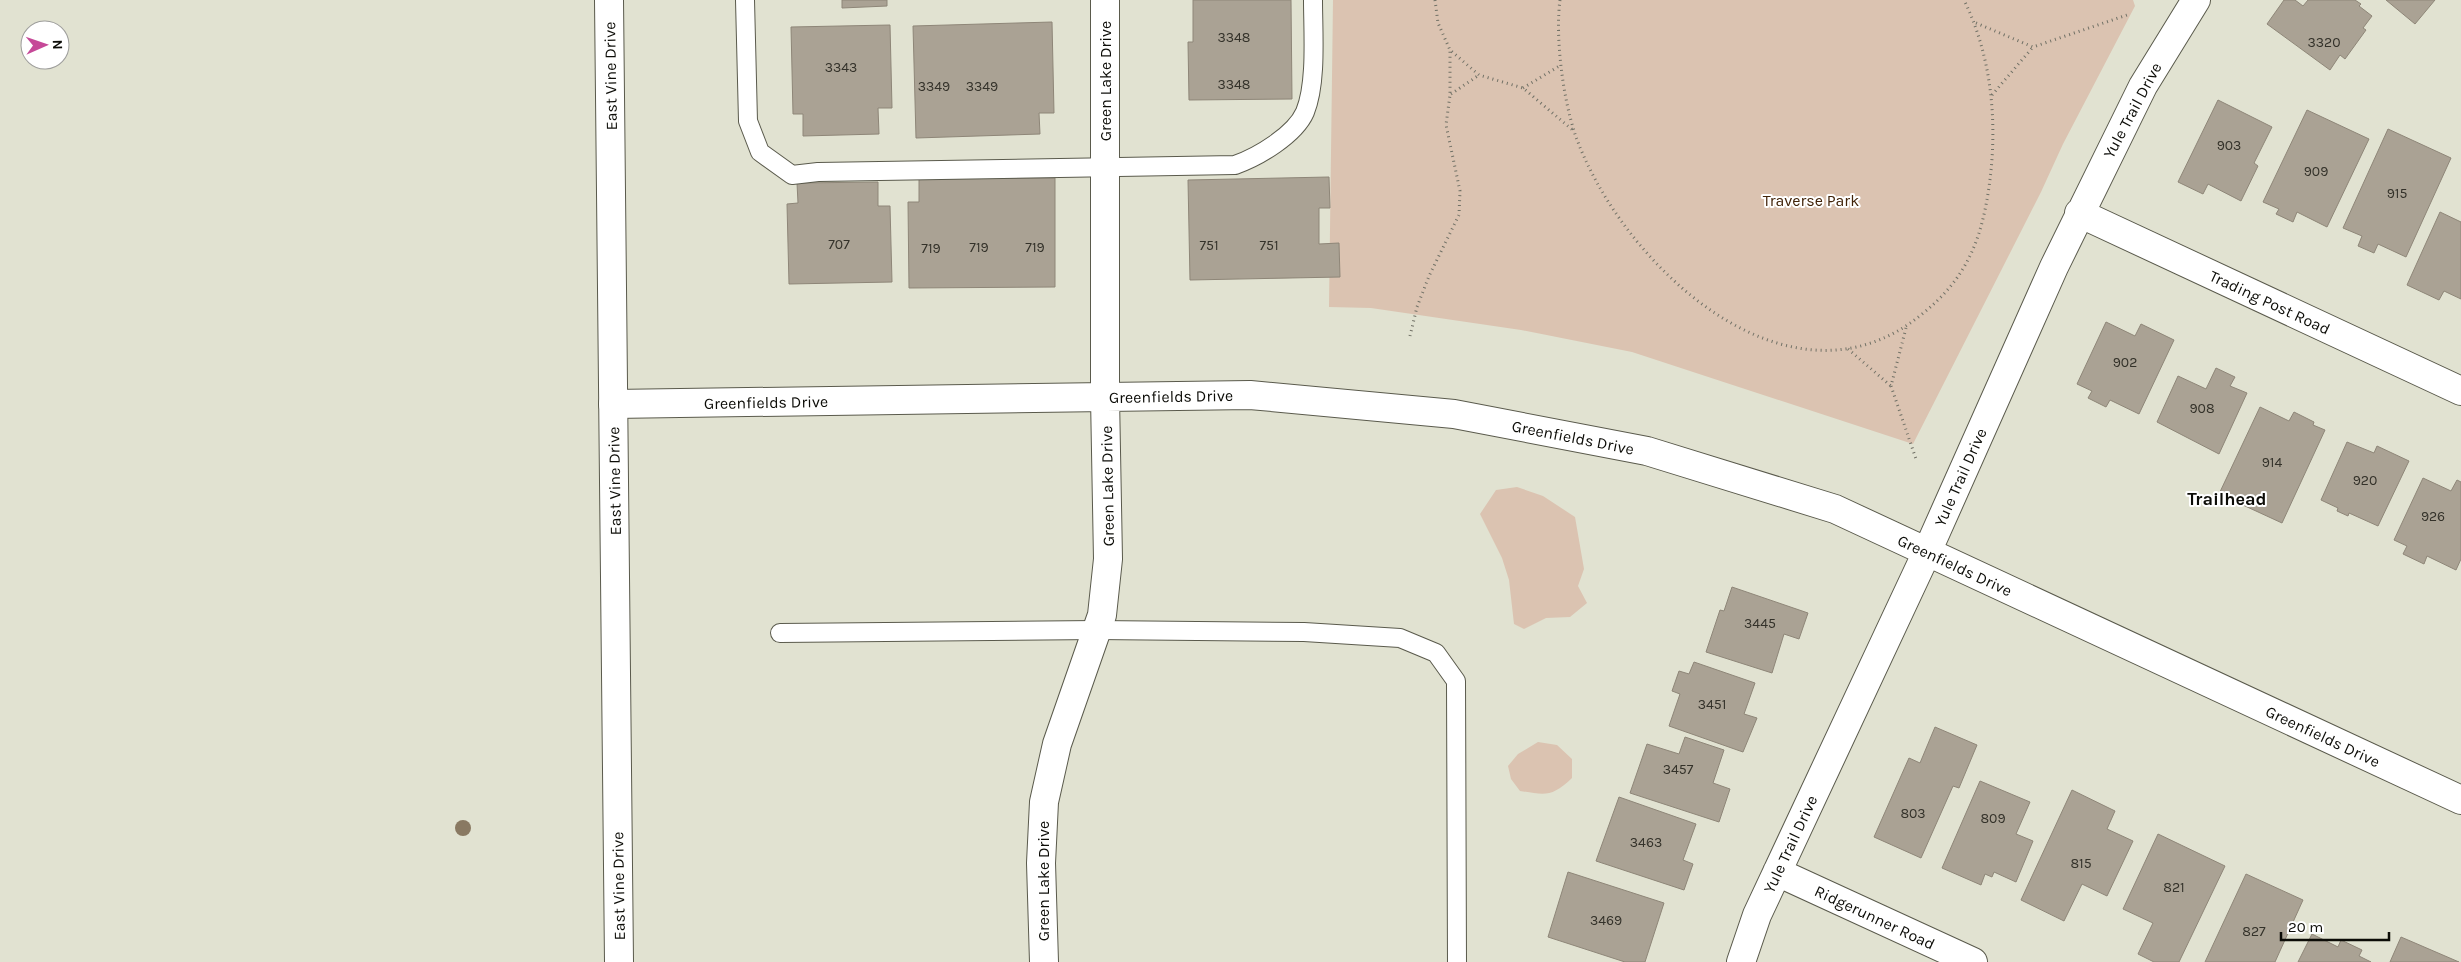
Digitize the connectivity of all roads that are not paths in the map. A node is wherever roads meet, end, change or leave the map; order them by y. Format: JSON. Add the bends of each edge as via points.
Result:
{"nodes":[{"id":1,"x":609,"y":0,"type":"edge"},
{"id":2,"x":745,"y":0,"type":"edge"},
{"id":3,"x":1105,"y":0,"type":"edge"},
{"id":4,"x":1313,"y":0,"type":"edge"},
{"id":5,"x":2196,"y":0,"type":"edge"},
{"id":6,"x":1105,"y":168,"type":"junction"},
{"id":7,"x":2079,"y":214,"type":"junction"},
{"id":8,"x":2461,"y":391,"type":"edge"},
{"id":9,"x":1105,"y":397,"type":"junction"},
{"id":10,"x":613,"y":404,"type":"junction"},
{"id":11,"x":1927,"y":552,"type":"junction"},
{"id":12,"x":1097,"y":630,"type":"junction"},
{"id":13,"x":780,"y":633,"type":"dead end"},
{"id":14,"x":2461,"y":800,"type":"edge"},
{"id":15,"x":1777,"y":872,"type":"junction"},
{"id":16,"x":619,"y":962,"type":"edge"},
{"id":17,"x":1044,"y":962,"type":"edge"},
{"id":18,"x":1457,"y":962,"type":"edge"},
{"id":19,"x":1741,"y":962,"type":"edge"},
{"id":20,"x":1973,"y":962,"type":"edge"}],
"edges":[{"from":1,"to":10,"type":"street","name":"East Vine Drive"},
{"from":2,"to":6,"type":"lane","via":[[748,121],[760,152],[792,175]]},
{"from":3,"to":6,"type":"street","name":"Green Lake Drive"},
{"from":4,"to":6,"type":"lane","via":[[1313,70],[1305,113],[1286,136],[1255,158],[1235,165]]},
{"from":5,"to":7,"type":"street","name":"Yule Trail Drive","via":[[2143,86]]},
{"from":6,"to":9,"type":"street","name":"Green Lake Drive"},
{"from":7,"to":8,"type":"street","name":"Trading Post Road"},
{"from":7,"to":11,"type":"street","name":"Yule Trail Drive"},
{"from":9,"to":10,"type":"street","name":"Greenfields Drive"},
{"from":9,"to":11,"type":"street","name":"Greenfields Drive","via":[[1250,394],[1473,418],[1647,451],[1835,509]]},
{"from":9,"to":12,"type":"street","name":"Green Lake Drive","via":[[1108,559],[1102,615]]},
{"from":10,"to":16,"type":"street","name":"East Vine Drive"},
{"from":11,"to":14,"type":"street","name":"Greenfields Drive"},
{"from":11,"to":15,"type":"street","name":"Yule Trail Drive"},
{"from":12,"to":13,"type":"lane"},
{"from":12,"to":17,"type":"street","name":"Green Lake Drive","via":[[1057,744],[1044,802],[1041,863]]},
{"from":12,"to":18,"type":"lane","via":[[1304,632],[1400,638],[1436,653],[1456,682]]},
{"from":15,"to":19,"type":"street","name":"Yule Trail Drive"},
{"from":15,"to":20,"type":"street","name":"Ridgerunner Road"}]}
